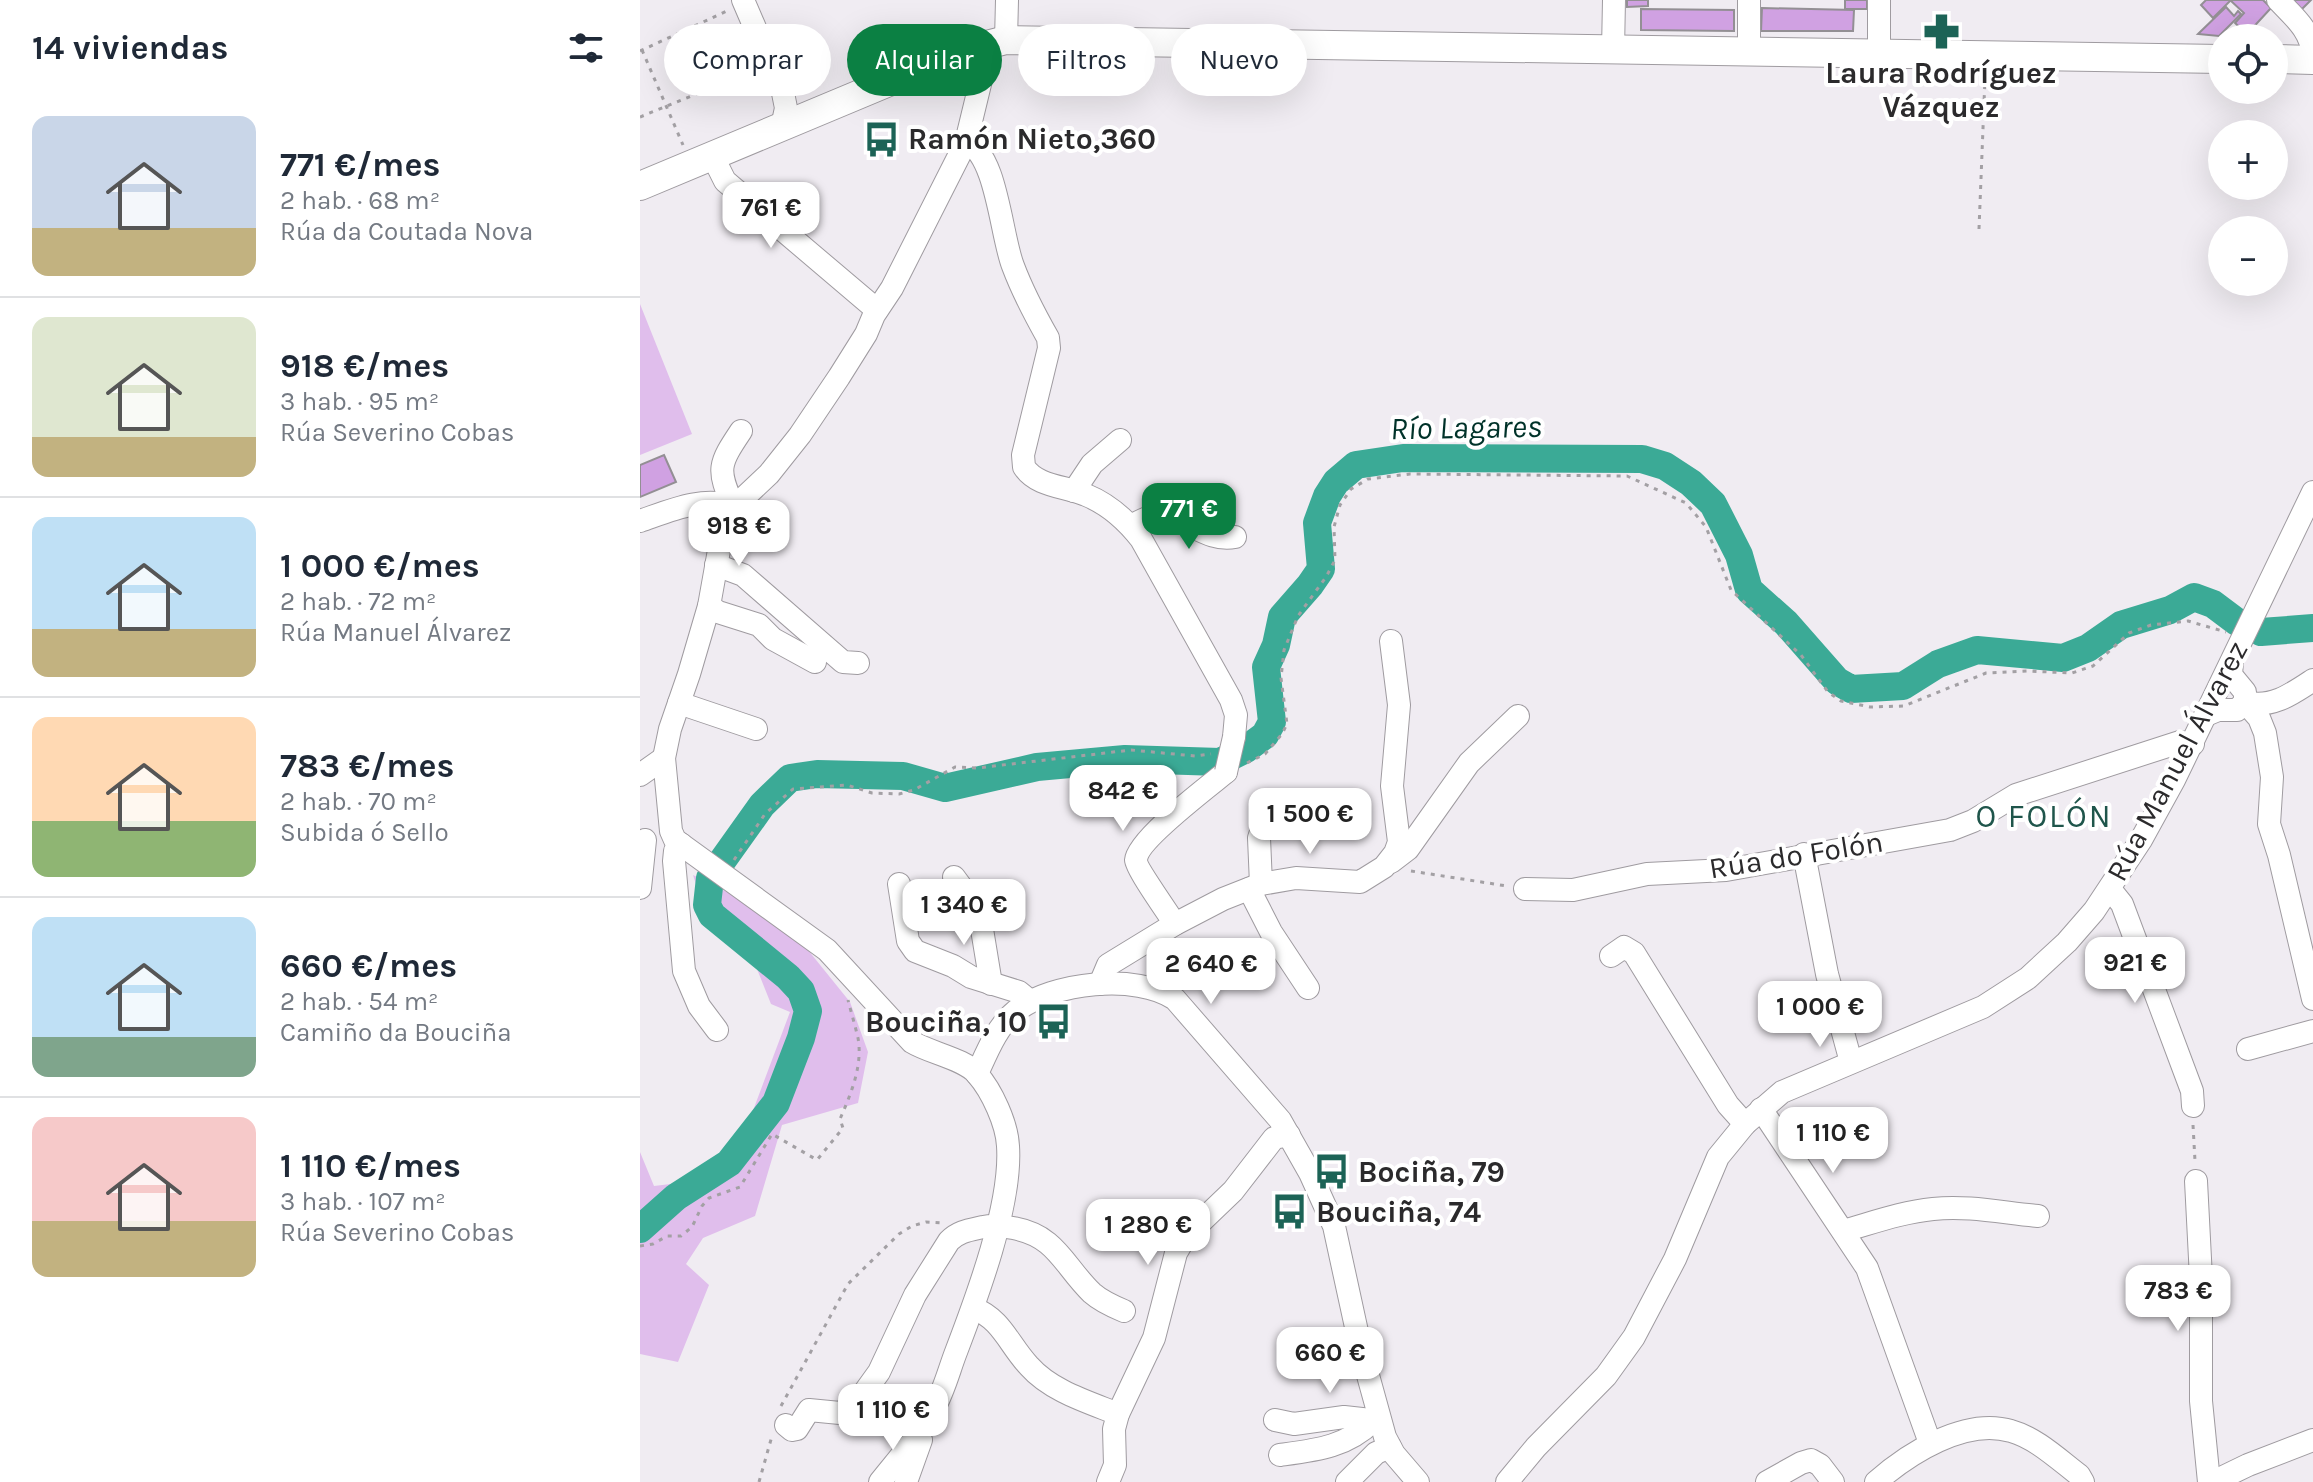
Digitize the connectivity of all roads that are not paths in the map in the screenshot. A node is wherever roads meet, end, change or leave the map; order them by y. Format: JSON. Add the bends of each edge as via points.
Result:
{"nodes":[{"id":1,"x":1007,"y":0,"type":"edge"},
{"id":2,"x":1614,"y":0,"type":"edge"},
{"id":3,"x":1749,"y":0,"type":"edge"},
{"id":4,"x":1879,"y":0,"type":"edge"},
{"id":5,"x":2278,"y":0,"type":"edge"},
{"id":6,"x":737,"y":5,"type":"edge"},
{"id":7,"x":1002,"y":24,"type":"edge"},
{"id":8,"x":1002,"y":42,"type":"edge"},
{"id":9,"x":1613,"y":50,"type":"junction"},
{"id":10,"x":1749,"y":50,"type":"junction"},
{"id":11,"x":1879,"y":52,"type":"junction"},
{"id":12,"x":2313,"y":58,"type":"edge"},
{"id":13,"x":2208,"y":59,"type":"edge"},
{"id":14,"x":2288,"y":59,"type":"edge"},
{"id":15,"x":856,"y":96,"type":"edge"},
{"id":16,"x":981,"y":96,"type":"edge"},
{"id":17,"x":782,"y":127,"type":"junction"},
{"id":18,"x":966,"y":142,"type":"junction"},
{"id":19,"x":712,"y":155,"type":"junction"},
{"id":20,"x":640,"y":186,"type":"edge"},
{"id":21,"x":877,"y":310,"type":"junction"},
{"id":22,"x":741,"y":431,"type":"dead end"},
{"id":23,"x":1120,"y":440,"type":"dead end"},
{"id":24,"x":1074,"y":491,"type":"junction"},
{"id":25,"x":2313,"y":492,"type":"edge"},
{"id":26,"x":734,"y":507,"type":"junction"},
{"id":27,"x":640,"y":521,"type":"edge"},
{"id":28,"x":1131,"y":526,"type":"junction"},
{"id":29,"x":1235,"y":537,"type":"dead end"},
{"id":30,"x":716,"y":565,"type":"junction"},
{"id":31,"x":709,"y":606,"type":"junction"},
{"id":32,"x":1391,"y":641,"type":"dead end"},
{"id":33,"x":815,"y":662,"type":"dead end"},
{"id":34,"x":858,"y":663,"type":"dead end"},
{"id":35,"x":2313,"y":680,"type":"edge"},
{"id":36,"x":2227,"y":694,"type":"junction"},
{"id":37,"x":679,"y":703,"type":"junction"},
{"id":38,"x":1518,"y":716,"type":"dead end"},
{"id":39,"x":756,"y":729,"type":"dead end"},
{"id":40,"x":2193,"y":744,"type":"junction"},
{"id":41,"x":664,"y":758,"type":"junction"},
{"id":42,"x":640,"y":775,"type":"edge"},
{"id":43,"x":1267,"y":814,"type":"dead end"},
{"id":44,"x":643,"y":838,"type":"edge"},
{"id":45,"x":678,"y":842,"type":"junction"},
{"id":46,"x":1804,"y":854,"type":"junction"},
{"id":47,"x":1384,"y":867,"type":"junction"},
{"id":48,"x":954,"y":877,"type":"dead end"},
{"id":49,"x":899,"y":884,"type":"dead end"},
{"id":50,"x":1255,"y":887,"type":"junction"},
{"id":51,"x":640,"y":888,"type":"edge"},
{"id":52,"x":1525,"y":889,"type":"road end"},
{"id":53,"x":2110,"y":889,"type":"junction"},
{"id":54,"x":1175,"y":924,"type":"junction"},
{"id":55,"x":1611,"y":956,"type":"dead end"},
{"id":56,"x":991,"y":984,"type":"junction"},
{"id":57,"x":1100,"y":984,"type":"junction"},
{"id":58,"x":1308,"y":988,"type":"dead end"},
{"id":59,"x":2313,"y":999,"type":"edge"},
{"id":60,"x":1030,"y":1001,"type":"junction"},
{"id":61,"x":717,"y":1030,"type":"dead end"},
{"id":62,"x":2313,"y":1031,"type":"edge"},
{"id":63,"x":2248,"y":1049,"type":"dead end"},
{"id":64,"x":1851,"y":1062,"type":"junction"},
{"id":65,"x":977,"y":1074,"type":"junction"},
{"id":66,"x":2193,"y":1106,"type":"road end"},
{"id":67,"x":1753,"y":1116,"type":"junction"},
{"id":68,"x":1289,"y":1135,"type":"junction"},
{"id":69,"x":2196,"y":1181,"type":"road end"},
{"id":70,"x":2038,"y":1216,"type":"dead end"},
{"id":71,"x":998,"y":1225,"type":"junction"},
{"id":72,"x":1843,"y":1231,"type":"junction"},
{"id":73,"x":973,"y":1308,"type":"junction"},
{"id":74,"x":1124,"y":1311,"type":"dead end"},
{"id":75,"x":1118,"y":1414,"type":"junction"},
{"id":76,"x":1275,"y":1420,"type":"dead end"},
{"id":77,"x":1376,"y":1421,"type":"junction"},
{"id":78,"x":779,"y":1423,"type":"road end"},
{"id":79,"x":921,"y":1431,"type":"junction"},
{"id":80,"x":2313,"y":1440,"type":"edge"},
{"id":81,"x":1930,"y":1443,"type":"junction"},
{"id":82,"x":1390,"y":1447,"type":"junction"},
{"id":83,"x":1280,"y":1455,"type":"dead end"},
{"id":84,"x":880,"y":1482,"type":"edge"},
{"id":85,"x":906,"y":1482,"type":"edge"},
{"id":86,"x":1108,"y":1482,"type":"edge"},
{"id":87,"x":1347,"y":1482,"type":"edge"},
{"id":88,"x":1418,"y":1482,"type":"edge"},
{"id":89,"x":1507,"y":1482,"type":"edge"},
{"id":90,"x":1767,"y":1482,"type":"edge"},
{"id":91,"x":1833,"y":1482,"type":"edge"},
{"id":92,"x":1876,"y":1482,"type":"edge"},
{"id":93,"x":2083,"y":1482,"type":"edge"},
{"id":94,"x":2211,"y":1482,"type":"edge"}],
"edges":[{"from":1,"to":7,"type":"street"},
{"from":2,"to":9,"type":"street"},
{"from":3,"to":10,"type":"street"},
{"from":4,"to":11,"type":"street"},
{"from":5,"to":12,"type":"street","via":[[2305,29]]},
{"from":6,"to":17,"type":"street","via":[[783,93]]},
{"from":8,"to":9,"type":"main road"},
{"from":9,"to":10,"type":"main road"},
{"from":10,"to":11,"type":"main road"},
{"from":11,"to":13,"type":"main road"},
{"from":12,"to":14,"type":"main road"},
{"from":15,"to":17,"type":"main road"},
{"from":16,"to":18,"type":"street"},
{"from":17,"to":19,"type":"main road"},
{"from":18,"to":21,"type":"street"},
{"from":18,"to":24,"type":"street","via":[[975,146],[986,165],[1014,269],[1048,338],[1024,467],[1036,479]]},
{"from":19,"to":20,"type":"main road"},
{"from":19,"to":21,"type":"street","via":[[725,181]]},
{"from":21,"to":26,"type":"street","via":[[800,435]]},
{"from":22,"to":26,"type":"street","via":[[721,468]]},
{"from":23,"to":24,"type":"street","via":[[1092,464]]},
{"from":24,"to":28,"type":"street","via":[[1100,502]]},
{"from":25,"to":36,"type":"street","name":"Rúa Manuel Álvarez","via":[[2256,610],[2237,637]]},
{"from":26,"to":27,"type":"street","via":[[716,502]]},
{"from":26,"to":30,"type":"street"},
{"from":28,"to":29,"type":"street","via":[[1153,516],[1168,517],[1220,540]]},
{"from":28,"to":54,"type":"street","via":[[1236,715],[1231,757],[1141,847],[1136,859]]},
{"from":30,"to":31,"type":"street"},
{"from":30,"to":34,"type":"street","via":[[743,575],[843,662]]},
{"from":31,"to":33,"type":"street","via":[[759,625]]},
{"from":31,"to":37,"type":"street"},
{"from":32,"to":47,"type":"street","via":[[1399,705],[1392,786],[1399,842]]},
{"from":35,"to":36,"type":"street","via":[[2261,707]]},
{"from":36,"to":40,"type":"street","name":"Rúa Manuel Álvarez"},
{"from":36,"to":59,"type":"street","via":[[2259,718],[2265,733],[2272,777],[2269,824]]},
{"from":37,"to":39,"type":"street"},
{"from":37,"to":41,"type":"street"},
{"from":38,"to":47,"type":"street","via":[[1469,763],[1408,849]]},
{"from":40,"to":46,"type":"street","name":"Rúa do Folón","via":[[2180,742],[2016,795],[1950,830]]},
{"from":40,"to":53,"type":"street","name":"Rúa Manuel Álvarez"},
{"from":41,"to":42,"type":"street"},
{"from":41,"to":45,"type":"street","via":[[671,831]]},
{"from":43,"to":50,"type":"street","via":[[1259,838]]},
{"from":44,"to":45,"type":"street","via":[[653,845]]},
{"from":44,"to":51,"type":"street"},
{"from":45,"to":61,"type":"street","via":[[674,861],[684,971]]},
{"from":45,"to":65,"type":"street","via":[[730,871],[811,937],[912,1042]]},
{"from":46,"to":52,"type":"street","name":"Rúa do Folón","via":[[1726,870],[1647,874],[1573,890]]},
{"from":46,"to":64,"type":"street","via":[[1827,974]]},
{"from":47,"to":50,"type":"street","via":[[1360,882],[1296,878]]},
{"from":48,"to":56,"type":"street","via":[[979,911]]},
{"from":49,"to":56,"type":"street","via":[[908,941],[915,951]]},
{"from":50,"to":54,"type":"street"},
{"from":50,"to":58,"type":"street","via":[[1271,932]]},
{"from":53,"to":64,"type":"street","name":"Rúa Manuel Álvarez","via":[[2067,942],[2028,978],[1983,1007]]},
{"from":53,"to":66,"type":"street","via":[[2122,904],[2192,1091]]},
{"from":54,"to":57,"type":"street","via":[[1108,965]]},
{"from":55,"to":67,"type":"street","via":[[1624,947],[1634,953],[1728,1105]]},
{"from":56,"to":60,"type":"street"},
{"from":57,"to":60,"type":"street"},
{"from":57,"to":68,"type":"street","via":[[1165,991]]},
{"from":60,"to":65,"type":"street","via":[[1001,1026]]},
{"from":62,"to":63,"type":"street"},
{"from":64,"to":67,"type":"street","name":"Rúa Manuel Álvarez","via":[[1782,1092]]},
{"from":65,"to":71,"type":"street","via":[[1008,1144]]},
{"from":67,"to":72,"type":"street"},
{"from":67,"to":89,"type":"street","name":"Rúa Manuel Álvarez","via":[[1718,1157],[1675,1259],[1634,1337],[1606,1376]]},
{"from":68,"to":75,"type":"street","via":[[1274,1138],[1233,1191],[1181,1244],[1154,1338]]},
{"from":68,"to":77,"type":"street","via":[[1334,1226]]},
{"from":69,"to":94,"type":"street","via":[[2201,1401]]},
{"from":70,"to":72,"type":"street","via":[[1934,1208]]},
{"from":71,"to":73,"type":"street"},
{"from":71,"to":74,"type":"street","via":[[1038,1234],[1091,1293]]},
{"from":71,"to":78,"type":"street","via":[[956,1234],[949,1241],[856,1404],[840,1413],[809,1410],[797,1429]]},
{"from":72,"to":81,"type":"street","via":[[1867,1268]]},
{"from":73,"to":75,"type":"street","via":[[996,1321],[1041,1377]]},
{"from":73,"to":79,"type":"street"},
{"from":75,"to":86,"type":"street","via":[[1115,1465]]},
{"from":76,"to":77,"type":"street"},
{"from":77,"to":82,"type":"street"},
{"from":77,"to":83,"type":"street","via":[[1337,1444]]},
{"from":79,"to":84,"type":"street"},
{"from":79,"to":85,"type":"street"},
{"from":80,"to":94,"type":"street"},
{"from":81,"to":92,"type":"street"},
{"from":81,"to":93,"type":"street","via":[[1971,1430],[2009,1430],[2029,1438]]},
{"from":82,"to":87,"type":"street","via":[[1376,1453]]},
{"from":82,"to":88,"type":"street"},
{"from":90,"to":91,"type":"street","via":[[1811,1460]]}]}
